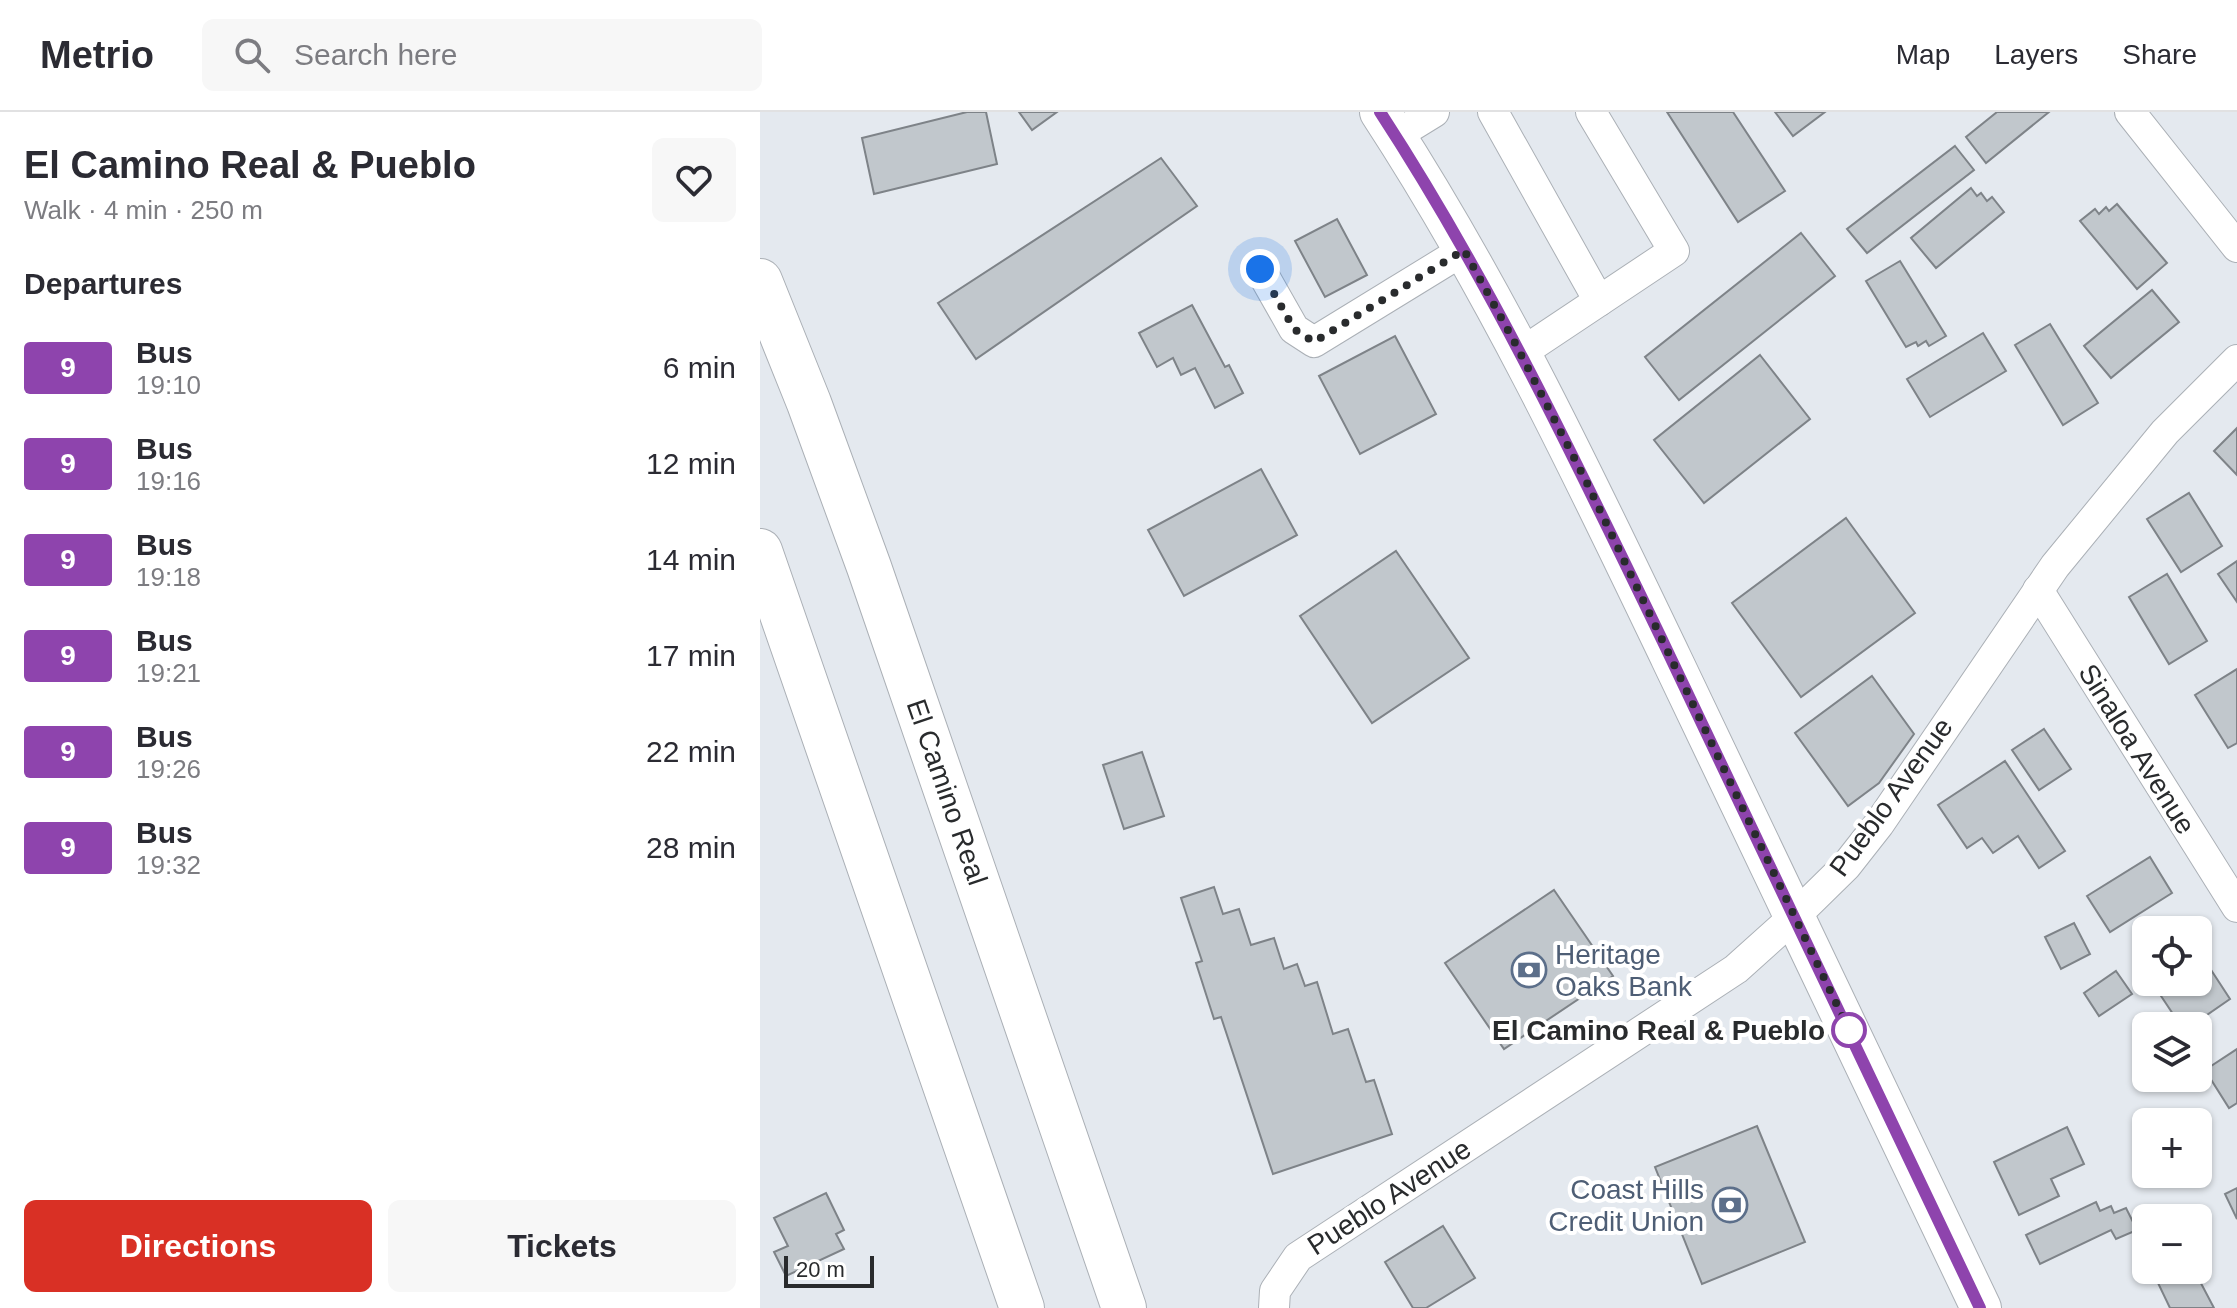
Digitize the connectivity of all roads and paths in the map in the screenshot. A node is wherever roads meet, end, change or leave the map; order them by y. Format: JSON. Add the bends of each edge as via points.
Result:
{"nodes":[{"id":1,"x":1434,"y":112,"type":"edge"},
{"id":2,"x":1493,"y":112,"type":"edge"},
{"id":3,"x":1591,"y":112,"type":"edge"},
{"id":4,"x":2130,"y":112,"type":"edge"},
{"id":5,"x":1388,"y":124,"type":"edge"},
{"id":6,"x":2237,"y":247,"type":"edge"},
{"id":7,"x":1464,"y":250,"type":"junction"},
{"id":8,"x":1260,"y":269,"type":"dead end"},
{"id":9,"x":760,"y":281,"type":"edge"},
{"id":10,"x":1599,"y":301,"type":"junction"},
{"id":11,"x":1521,"y":353,"type":"junction"},
{"id":12,"x":2237,"y":360,"type":"edge"},
{"id":13,"x":760,"y":551,"type":"edge"},
{"id":14,"x":2038,"y":590,"type":"junction"},
{"id":15,"x":2237,"y":907,"type":"edge"},
{"id":16,"x":1795,"y":916,"type":"junction"},
{"id":17,"x":1274,"y":1299,"type":"edge"},
{"id":18,"x":1020,"y":1303,"type":"edge"},
{"id":19,"x":1124,"y":1308,"type":"edge"},
{"id":20,"x":1981,"y":1308,"type":"edge"}],
"edges":[{"from":1,"to":5,"type":"street"},
{"from":2,"to":10,"type":"street"},
{"from":3,"to":10,"type":"street","via":[[1674,251]]},
{"from":4,"to":6,"type":"street"},
{"from":5,"to":7,"type":"main road"},
{"from":7,"to":8,"type":"street","via":[[1314,342],[1294,329]]},
{"from":7,"to":11,"type":"main road"},
{"from":9,"to":19,"type":"highway","name":"El Camino Real","via":[[869,567]]},
{"from":10,"to":11,"type":"street"},
{"from":11,"to":16,"type":"main road"},
{"from":12,"to":14,"type":"street","name":"Pueblo Avenue","via":[[2165,432]]},
{"from":13,"to":18,"type":"highway"},
{"from":14,"to":15,"type":"street","name":"Sinaloa Avenue"},
{"from":14,"to":16,"type":"street","name":"Pueblo Avenue","via":[[1879,824]]},
{"from":16,"to":17,"type":"street","name":"Pueblo Avenue","via":[[1736,969],[1298,1257]]},
{"from":16,"to":20,"type":"main road"}]}
